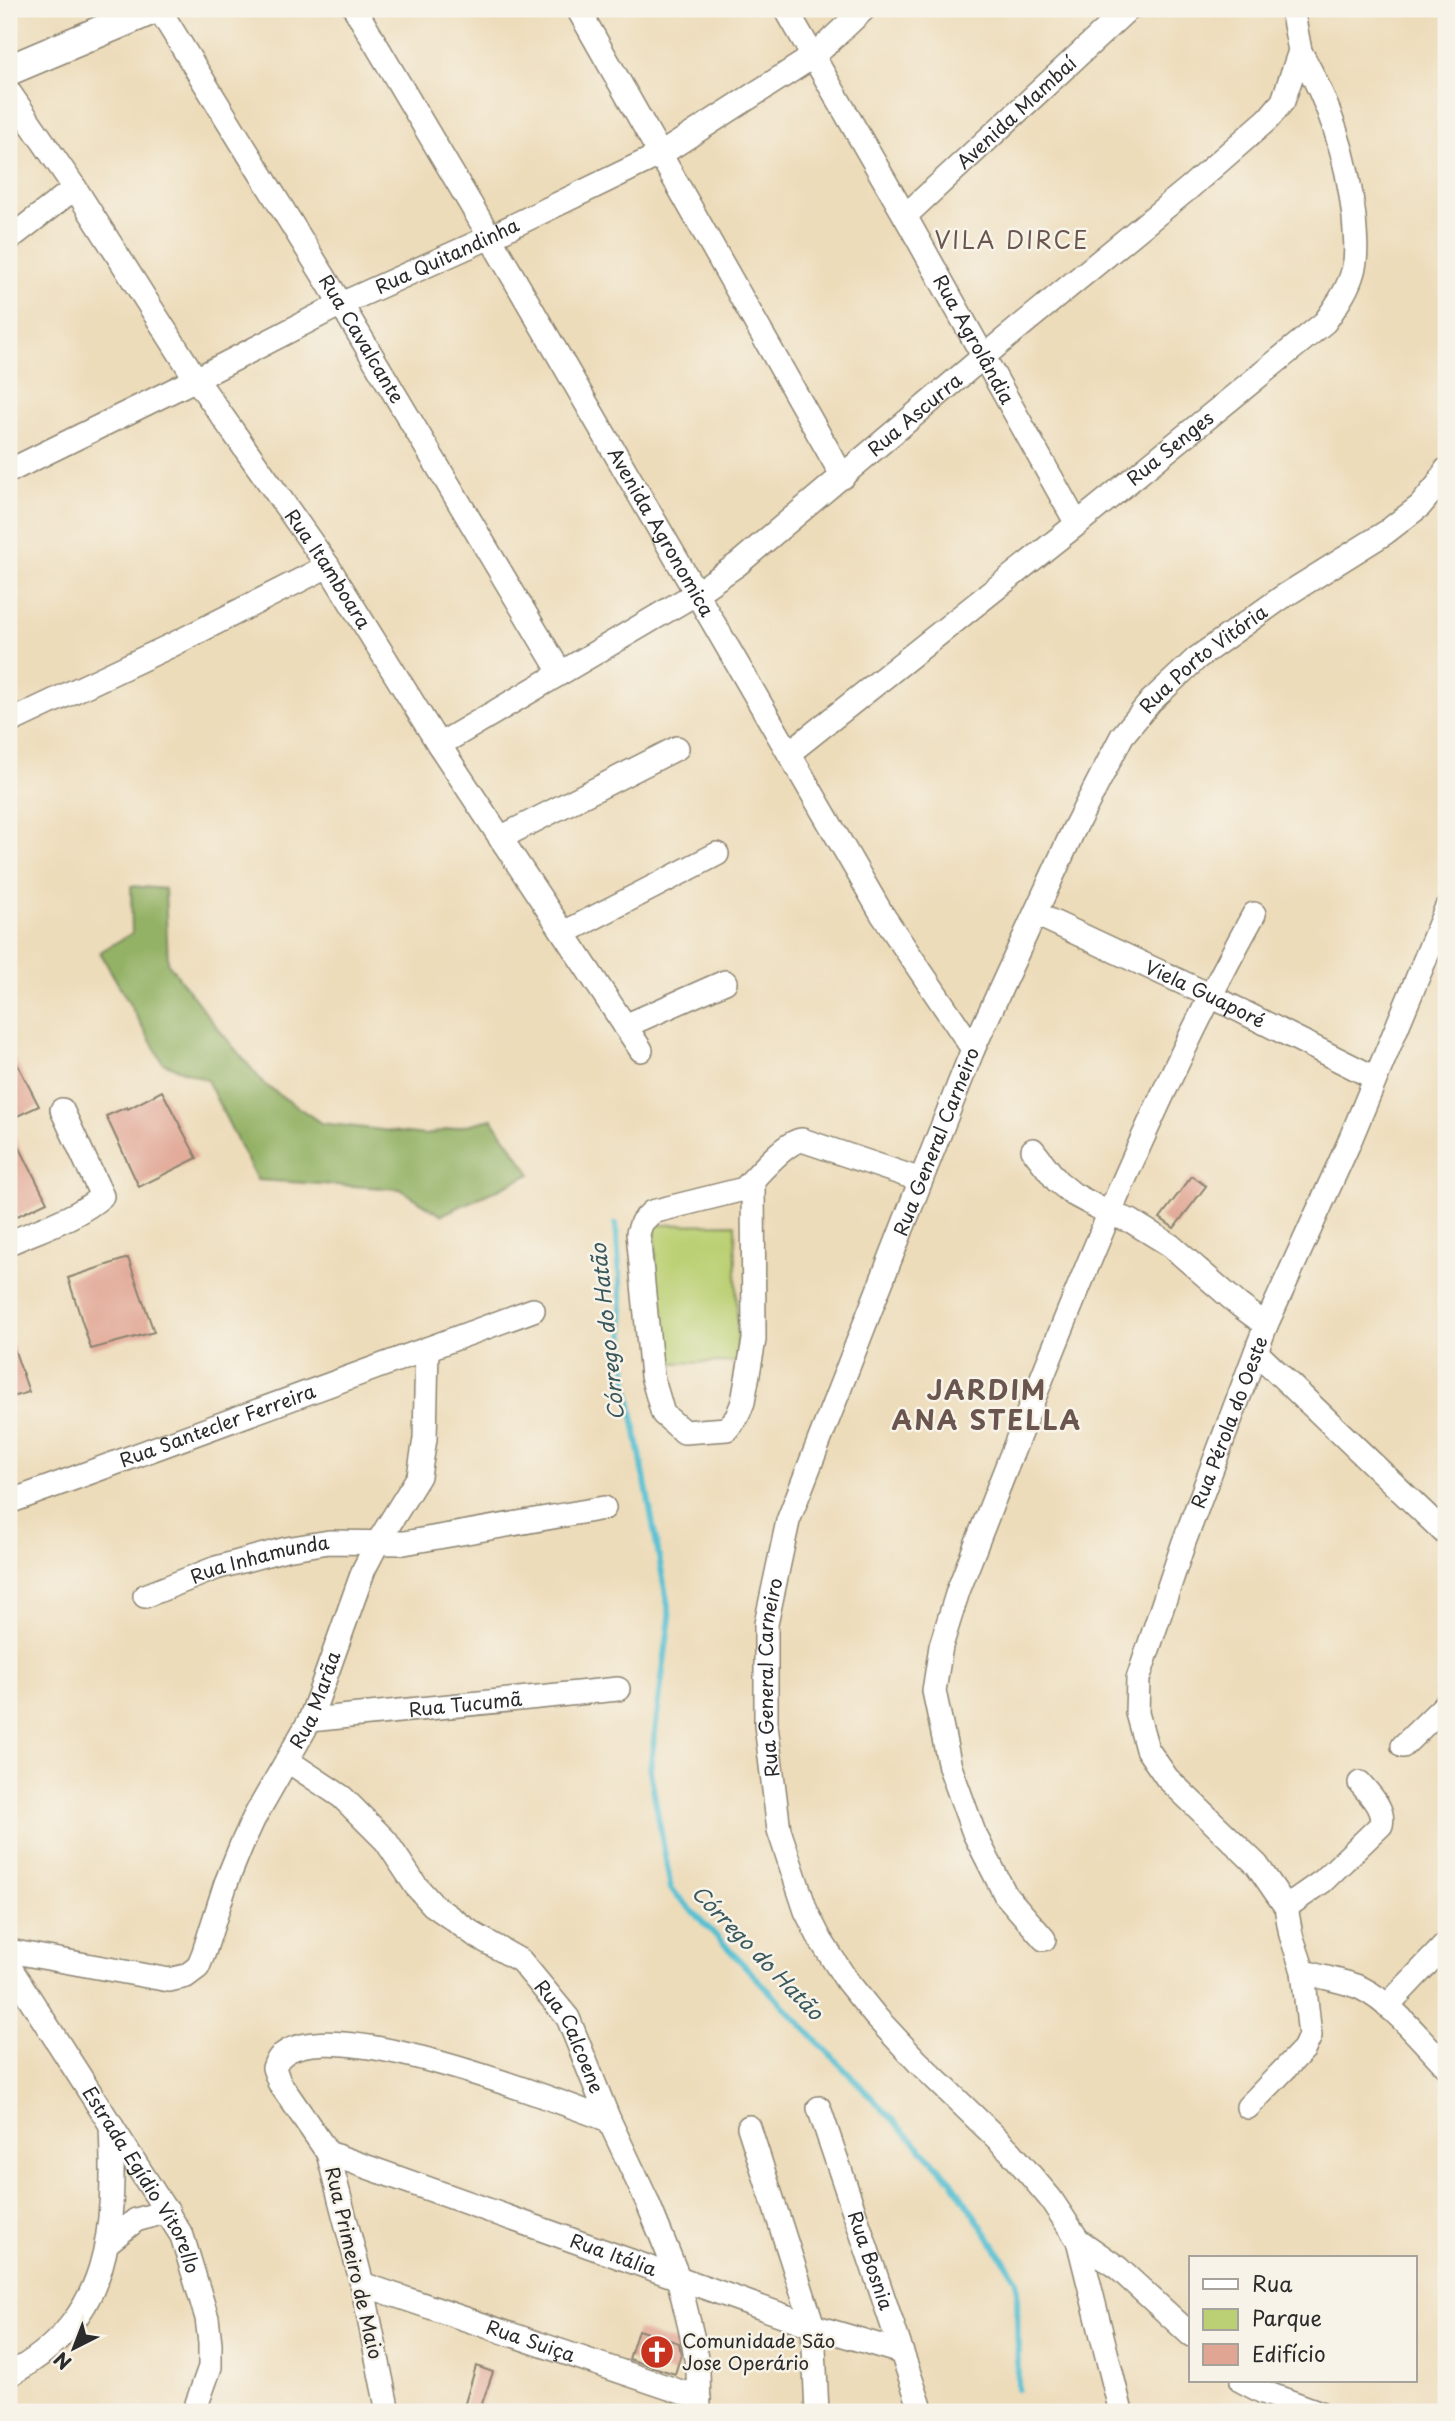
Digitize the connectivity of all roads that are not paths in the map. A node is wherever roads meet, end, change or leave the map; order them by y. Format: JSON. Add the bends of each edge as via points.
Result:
{"nodes":[{"id":1,"x":153,"y":9,"type":"edge"},
{"id":2,"x":159,"y":9,"type":"edge"},
{"id":3,"x":355,"y":9,"type":"edge"},
{"id":4,"x":578,"y":9,"type":"edge"},
{"id":5,"x":786,"y":9,"type":"edge"},
{"id":6,"x":864,"y":9,"type":"edge"},
{"id":7,"x":1128,"y":9,"type":"edge"},
{"id":8,"x":1292,"y":9,"type":"edge"},
{"id":9,"x":1300,"y":51,"type":"junction"},
{"id":10,"x":814,"y":56,"type":"junction"},
{"id":11,"x":9,"y":70,"type":"edge"},
{"id":12,"x":9,"y":92,"type":"edge"},
{"id":13,"x":661,"y":154,"type":"junction"},
{"id":14,"x":75,"y":188,"type":"junction"},
{"id":15,"x":905,"y":216,"type":"junction"},
{"id":16,"x":490,"y":237,"type":"junction"},
{"id":17,"x":9,"y":239,"type":"edge"},
{"id":18,"x":341,"y":304,"type":"junction"},
{"id":19,"x":983,"y":357,"type":"junction"},
{"id":20,"x":196,"y":379,"type":"junction"},
{"id":21,"x":1446,"y":470,"type":"edge"},
{"id":22,"x":9,"y":471,"type":"edge"},
{"id":23,"x":843,"y":477,"type":"junction"},
{"id":24,"x":1077,"y":524,"type":"junction"},
{"id":25,"x":328,"y":566,"type":"junction"},
{"id":26,"x":695,"y":594,"type":"junction"},
{"id":27,"x":560,"y":672,"type":"junction"},
{"id":28,"x":9,"y":722,"type":"edge"},
{"id":29,"x":439,"y":745,"type":"junction"},
{"id":30,"x":677,"y":748,"type":"dead end"},
{"id":31,"x":789,"y":753,"type":"junction"},
{"id":32,"x":500,"y":838,"type":"junction"},
{"id":33,"x":717,"y":854,"type":"dead end"},
{"id":34,"x":1446,"y":909,"type":"edge"},
{"id":35,"x":1036,"y":914,"type":"junction"},
{"id":36,"x":1254,"y":914,"type":"dead end"},
{"id":37,"x":564,"y":933,"type":"junction"},
{"id":38,"x":725,"y":982,"type":"dead end"},
{"id":39,"x":1209,"y":995,"type":"junction"},
{"id":40,"x":625,"y":1026,"type":"junction"},
{"id":41,"x":973,"y":1049,"type":"junction"},
{"id":42,"x":641,"y":1050,"type":"dead end"},
{"id":43,"x":1374,"y":1078,"type":"junction"},
{"id":44,"x":62,"y":1110,"type":"dead end"},
{"id":45,"x":1032,"y":1150,"type":"dead end"},
{"id":46,"x":753,"y":1180,"type":"junction"},
{"id":47,"x":921,"y":1180,"type":"junction"},
{"id":48,"x":1110,"y":1214,"type":"junction"},
{"id":49,"x":9,"y":1243,"type":"edge"},
{"id":50,"x":533,"y":1310,"type":"dead end"},
{"id":51,"x":1266,"y":1325,"type":"junction"},
{"id":52,"x":427,"y":1349,"type":"junction"},
{"id":53,"x":1256,"y":1352,"type":"junction"},
{"id":54,"x":9,"y":1502,"type":"edge"},
{"id":55,"x":604,"y":1508,"type":"dead end"},
{"id":56,"x":1446,"y":1534,"type":"edge"},
{"id":57,"x":378,"y":1542,"type":"junction"},
{"id":58,"x":145,"y":1596,"type":"dead end"},
{"id":59,"x":618,"y":1689,"type":"dead end"},
{"id":60,"x":1446,"y":1704,"type":"edge"},
{"id":61,"x":310,"y":1720,"type":"junction"},
{"id":62,"x":1403,"y":1746,"type":"dead end"},
{"id":63,"x":288,"y":1761,"type":"junction"},
{"id":64,"x":1360,"y":1783,"type":"dead end"},
{"id":65,"x":1286,"y":1907,"type":"junction"},
{"id":66,"x":1044,"y":1939,"type":"dead end"},
{"id":67,"x":1446,"y":1944,"type":"edge"},
{"id":68,"x":9,"y":1951,"type":"edge"},
{"id":69,"x":9,"y":1966,"type":"edge"},
{"id":70,"x":1303,"y":1971,"type":"junction"},
{"id":71,"x":1387,"y":2006,"type":"junction"},
{"id":72,"x":1446,"y":2066,"type":"edge"},
{"id":73,"x":1248,"y":2107,"type":"dead end"},
{"id":74,"x":819,"y":2108,"type":"dead end"},
{"id":75,"x":609,"y":2120,"type":"junction"},
{"id":76,"x":111,"y":2123,"type":"junction"},
{"id":77,"x":749,"y":2127,"type":"dead end"},
{"id":78,"x":328,"y":2153,"type":"junction"},
{"id":79,"x":168,"y":2211,"type":"junction"},
{"id":80,"x":1078,"y":2240,"type":"junction"},
{"id":81,"x":107,"y":2243,"type":"junction"},
{"id":82,"x":678,"y":2277,"type":"junction"},
{"id":83,"x":362,"y":2284,"type":"junction"},
{"id":84,"x":813,"y":2326,"type":"junction"},
{"id":85,"x":1189,"y":2333,"type":"edge"},
{"id":86,"x":901,"y":2352,"type":"junction"},
{"id":87,"x":9,"y":2375,"type":"edge"},
{"id":88,"x":1244,"y":2382,"type":"edge"},
{"id":89,"x":699,"y":2405,"type":"edge"},
{"id":90,"x":194,"y":2412,"type":"edge"},
{"id":91,"x":388,"y":2412,"type":"edge"},
{"id":92,"x":817,"y":2412,"type":"edge"},
{"id":93,"x":922,"y":2412,"type":"edge"},
{"id":94,"x":1121,"y":2412,"type":"edge"},
{"id":95,"x":1318,"y":2412,"type":"edge"}],
"edges":[{"from":1,"to":11,"type":"main road"},
{"from":2,"to":18,"type":"street","name":"Rua Cavalcante"},
{"from":3,"to":16,"type":"street","name":"Avenida Agronomica"},
{"from":4,"to":13,"type":"street"},
{"from":5,"to":10,"type":"street","name":"Rua Agrolândia"},
{"from":6,"to":10,"type":"street","name":"Rua Quitandinha"},
{"from":7,"to":15,"type":"street","name":"Avenida Mambaí"},
{"from":8,"to":9,"type":"street","name":"Rua Ascurra"},
{"from":9,"to":19,"type":"street","name":"Rua Ascurra","via":[[1283,101],[1268,119]]},
{"from":9,"to":24,"type":"street","name":"Rua Senges","via":[[1329,108],[1350,182],[1354,270],[1341,300],[1325,322]]},
{"from":10,"to":13,"type":"street","name":"Rua Quitandinha"},
{"from":10,"to":15,"type":"street","name":"Rua Agrolândia"},
{"from":12,"to":14,"type":"street","name":"Rua Itamboara"},
{"from":13,"to":16,"type":"street","name":"Rua Quitandinha"},
{"from":13,"to":23,"type":"street"},
{"from":14,"to":17,"type":"street"},
{"from":14,"to":20,"type":"street","name":"Rua Itamboara"},
{"from":15,"to":19,"type":"street","name":"Rua Agrolândia"},
{"from":16,"to":18,"type":"street","name":"Rua Quitandinha"},
{"from":16,"to":26,"type":"street","name":"Avenida Agronomica"},
{"from":18,"to":20,"type":"street","name":"Rua Quitandinha"},
{"from":18,"to":27,"type":"street","name":"Rua Cavalcante"},
{"from":19,"to":23,"type":"street","name":"Rua Ascurra"},
{"from":19,"to":24,"type":"street","name":"Rua Agrolândia"},
{"from":20,"to":22,"type":"street","name":"Rua Quitandinha"},
{"from":20,"to":25,"type":"street","name":"Rua Itamboara"},
{"from":21,"to":35,"type":"street","name":"Rua Porto Vitória","via":[[1420,506],[1197,658],[1151,701],[1122,736]]},
{"from":23,"to":26,"type":"street","name":"Rua Ascurra"},
{"from":24,"to":31,"type":"street","name":"Rua Senges"},
{"from":25,"to":28,"type":"street"},
{"from":25,"to":29,"type":"street","name":"Rua Itamboara"},
{"from":26,"to":27,"type":"street","name":"Rua Ascurra"},
{"from":26,"to":31,"type":"street","name":"Avenida Agronomica"},
{"from":27,"to":29,"type":"street","name":"Rua Ascurra"},
{"from":29,"to":32,"type":"street","name":"Rua Itamboara"},
{"from":30,"to":32,"type":"street"},
{"from":31,"to":41,"type":"street","name":"Avenida Agronomica","via":[[882,914]]},
{"from":32,"to":37,"type":"street","name":"Rua Itamboara"},
{"from":33,"to":37,"type":"street"},
{"from":34,"to":43,"type":"street","name":"Rua Pérola do Oeste"},
{"from":35,"to":39,"type":"street","name":"Viela Guaporé"},
{"from":35,"to":41,"type":"street","name":"Rua General Carneiro"},
{"from":36,"to":39,"type":"street"},
{"from":37,"to":40,"type":"street","name":"Rua Itamboara"},
{"from":38,"to":40,"type":"street"},
{"from":39,"to":43,"type":"street","name":"Viela Guaporé"},
{"from":39,"to":48,"type":"street"},
{"from":40,"to":42,"type":"street","name":"Rua Itamboara"},
{"from":41,"to":47,"type":"street","name":"Rua General Carneiro"},
{"from":43,"to":51,"type":"street","name":"Rua Pérola do Oeste"},
{"from":44,"to":49,"type":"street","via":[[102,1196]]},
{"from":45,"to":48,"type":"street","via":[[1057,1181]]},
{"from":46,"to":46,"type":"street","via":[[754,1340],[743,1402],[727,1429],[684,1432],[663,1414],[652,1376],[638,1233],[652,1212],[744,1189]]},
{"from":46,"to":47,"type":"street","via":[[787,1146],[802,1140]]},
{"from":47,"to":80,"type":"street","name":"Rua General Carneiro","via":[[811,1456],[782,1544],[766,1624],[765,1654],[766,1724],[779,1829],[806,1911],[847,1980],[894,2037],[1018,2160]]},
{"from":48,"to":51,"type":"street","via":[[1170,1245]]},
{"from":48,"to":66,"type":"street","via":[[958,1591],[933,1691],[950,1767],[974,1833],[1005,1894]]},
{"from":50,"to":52,"type":"street"},
{"from":51,"to":53,"type":"street","name":"Rua Pérola do Oeste"},
{"from":52,"to":54,"type":"street","name":"Rua Santecler Ferreira"},
{"from":52,"to":57,"type":"street","name":"Rua Marãa","via":[[424,1457],[414,1485]]},
{"from":53,"to":56,"type":"street"},
{"from":53,"to":65,"type":"street","name":"Rua Pérola do Oeste","via":[[1156,1622],[1138,1679],[1137,1713],[1147,1749],[1167,1778],[1257,1865]]},
{"from":55,"to":57,"type":"street","name":"Rua Inhamunda","via":[[412,1542]]},
{"from":57,"to":58,"type":"street","name":"Rua Inhamunda","via":[[329,1542],[286,1549],[216,1568]]},
{"from":57,"to":61,"type":"street","name":"Rua Marãa"},
{"from":59,"to":61,"type":"street","name":"Rua Tucumã"},
{"from":60,"to":62,"type":"street"},
{"from":61,"to":63,"type":"street","name":"Rua Marãa"},
{"from":63,"to":68,"type":"street","name":"Rua Marãa","via":[[250,1827],[226,1883],[205,1952],[192,1973],[169,1980]]},
{"from":63,"to":75,"type":"street","name":"Rua Calcoene","via":[[342,1797],[386,1841],[433,1905],[521,1961],[568,2018]]},
{"from":64,"to":65,"type":"street","via":[[1383,1818],[1381,1825],[1323,1881]]},
{"from":65,"to":70,"type":"street"},
{"from":67,"to":71,"type":"street"},
{"from":69,"to":76,"type":"street","name":"Estrada Egídio Vitorello"},
{"from":70,"to":71,"type":"street","via":[[1361,1989]]},
{"from":70,"to":73,"type":"street","via":[[1310,2036],[1304,2049]]},
{"from":71,"to":72,"type":"street"},
{"from":74,"to":86,"type":"street","name":"Rua Bosnia"},
{"from":75,"to":78,"type":"street","name":"Rua Primeiro de Maio","via":[[411,2055],[359,2045],[309,2044],[288,2050],[276,2061],[275,2074]]},
{"from":75,"to":82,"type":"street","name":"Rua Calcoene"},
{"from":76,"to":79,"type":"street","name":"Estrada Egídio Vitorello"},
{"from":76,"to":81,"type":"street","via":[[113,2182]]},
{"from":77,"to":84,"type":"street"},
{"from":78,"to":82,"type":"street","name":"Rua Itália"},
{"from":78,"to":83,"type":"street","name":"Rua Primeiro de Maio"},
{"from":79,"to":81,"type":"street","via":[[136,2220]]},
{"from":79,"to":90,"type":"street","name":"Estrada Egídio Vitorello","via":[[182,2236],[207,2318],[210,2367]]},
{"from":80,"to":85,"type":"street","name":"Rua General Carneiro","via":[[1118,2268]]},
{"from":80,"to":94,"type":"street"},
{"from":81,"to":87,"type":"street","via":[[99,2277],[76,2320],[32,2362]]},
{"from":82,"to":84,"type":"street","name":"Rua Itália"},
{"from":82,"to":89,"type":"street","name":"Rua Calcoene","via":[[693,2340]]},
{"from":83,"to":89,"type":"street","name":"Rua Suiça"},
{"from":83,"to":91,"type":"street","name":"Rua Primeiro de Maio"},
{"from":84,"to":86,"type":"street","name":"Rua Itália"},
{"from":84,"to":92,"type":"street"},
{"from":86,"to":93,"type":"street","name":"Rua Bosnia"},
{"from":88,"to":95,"type":"street"}]}
